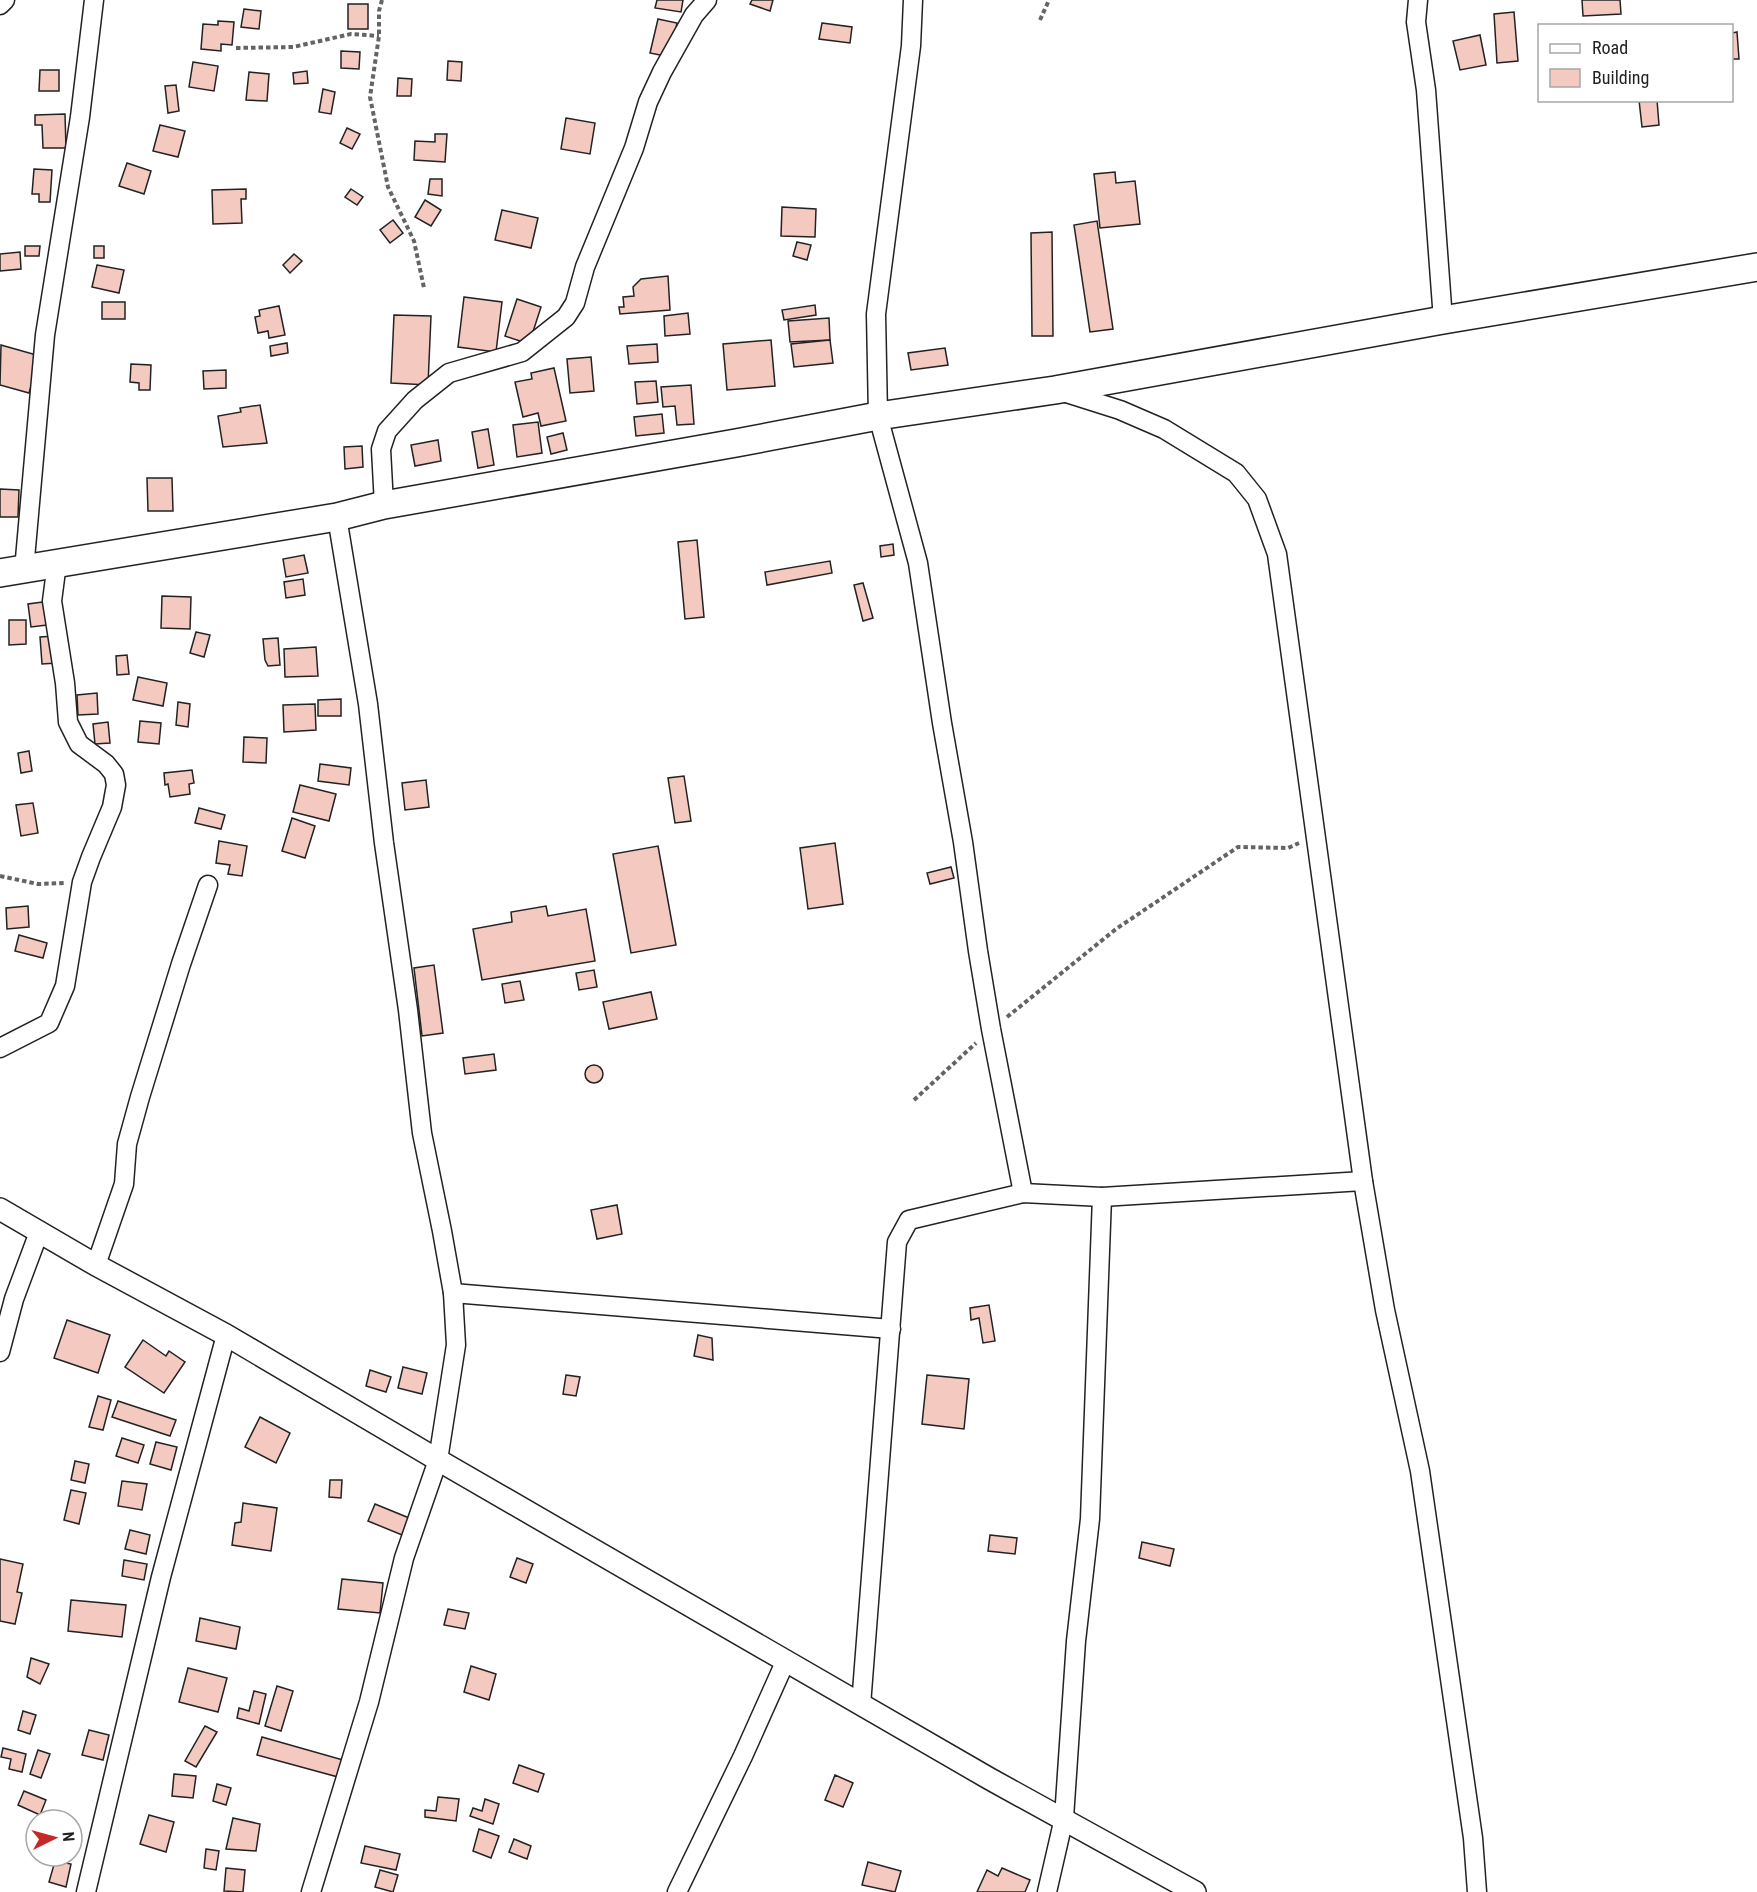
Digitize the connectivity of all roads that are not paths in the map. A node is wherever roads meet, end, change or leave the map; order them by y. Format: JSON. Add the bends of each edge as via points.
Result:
{"nodes":[{"id":1,"x":5,"y":0,"type":"edge"},
{"id":2,"x":94,"y":0,"type":"edge"},
{"id":3,"x":707,"y":0,"type":"edge"},
{"id":4,"x":914,"y":0,"type":"edge"},
{"id":5,"x":1418,"y":0,"type":"edge"},
{"id":6,"x":0,"y":5,"type":"edge"},
{"id":7,"x":1757,"y":267,"type":"edge"},
{"id":8,"x":1443,"y":320,"type":"junction"},
{"id":9,"x":1055,"y":390,"type":"junction"},
{"id":10,"x":878,"y":416,"type":"junction"},
{"id":11,"x":384,"y":505,"type":"junction"},
{"id":12,"x":337,"y":517,"type":"junction"},
{"id":13,"x":57,"y":563,"type":"junction"},
{"id":14,"x":12,"y":572,"type":"edge"},
{"id":15,"x":208,"y":885,"type":"dead end"},
{"id":16,"x":0,"y":1048,"type":"edge"},
{"id":17,"x":1364,"y":1181,"type":"junction"},
{"id":18,"x":1023,"y":1193,"type":"junction"},
{"id":19,"x":1102,"y":1197,"type":"junction"},
{"id":20,"x":0,"y":1209,"type":"edge"},
{"id":21,"x":39,"y":1232,"type":"junction"},
{"id":22,"x":96,"y":1265,"type":"junction"},
{"id":23,"x":453,"y":1293,"type":"junction"},
{"id":24,"x":891,"y":1329,"type":"junction"},
{"id":25,"x":226,"y":1335,"type":"junction"},
{"id":26,"x":0,"y":1352,"type":"edge"},
{"id":27,"x":438,"y":1460,"type":"junction"},
{"id":28,"x":786,"y":1660,"type":"junction"},
{"id":29,"x":861,"y":1705,"type":"junction"},
{"id":30,"x":1064,"y":1818,"type":"junction"},
{"id":31,"x":86,"y":1892,"type":"edge"},
{"id":32,"x":311,"y":1892,"type":"edge"},
{"id":33,"x":677,"y":1892,"type":"edge"},
{"id":34,"x":1047,"y":1892,"type":"edge"},
{"id":35,"x":1195,"y":1892,"type":"edge"},
{"id":36,"x":1477,"y":1892,"type":"edge"}],
"edges":[{"from":1,"to":6,"type":"street"},
{"from":2,"to":14,"type":"street"},
{"from":3,"to":11,"type":"street","via":[[694,15],[648,102],[575,303],[566,317],[522,352],[449,372],[415,400],[387,431],[381,448]]},
{"from":4,"to":10,"type":"street","via":[[876,314]]},
{"from":5,"to":8,"type":"street","via":[[1416,22],[1426,90]]},
{"from":7,"to":8,"type":"main road"},
{"from":8,"to":9,"type":"main road"},
{"from":9,"to":10,"type":"main road"},
{"from":9,"to":17,"type":"street","via":[[1120,410],[1164,429],[1236,473],[1257,499],[1277,554]]},
{"from":10,"to":11,"type":"main road"},
{"from":10,"to":18,"type":"street","via":[[918,563],[978,951]]},
{"from":11,"to":12,"type":"main road"},
{"from":12,"to":13,"type":"main road"},
{"from":12,"to":23,"type":"street","via":[[368,704],[422,1133]]},
{"from":13,"to":14,"type":"main road"},
{"from":13,"to":16,"type":"street","via":[[52,601],[68,722],[79,744],[114,774],[116,785],[112,807],[82,882],[65,986],[49,1023]]},
{"from":15,"to":22,"type":"street","via":[[140,1097],[127,1144],[124,1184]]},
{"from":17,"to":19,"type":"street"},
{"from":17,"to":36,"type":"street","via":[[1385,1310],[1420,1471],[1473,1838]]},
{"from":18,"to":19,"type":"street"},
{"from":18,"to":24,"type":"street","via":[[909,1220],[897,1242]]},
{"from":19,"to":30,"type":"street","via":[[1090,1519],[1076,1641]]},
{"from":20,"to":21,"type":"street"},
{"from":21,"to":22,"type":"street"},
{"from":21,"to":26,"type":"street","via":[[14,1299]]},
{"from":22,"to":25,"type":"street"},
{"from":23,"to":24,"type":"street"},
{"from":23,"to":27,"type":"street","via":[[456,1345]]},
{"from":24,"to":29,"type":"street"},
{"from":25,"to":27,"type":"street"},
{"from":25,"to":31,"type":"street","via":[[161,1577]]},
{"from":27,"to":28,"type":"street"},
{"from":27,"to":32,"type":"street","via":[[405,1558],[369,1702]]},
{"from":28,"to":29,"type":"street"},
{"from":28,"to":33,"type":"street"},
{"from":29,"to":30,"type":"street"},
{"from":30,"to":34,"type":"street"},
{"from":30,"to":35,"type":"street"}]}
